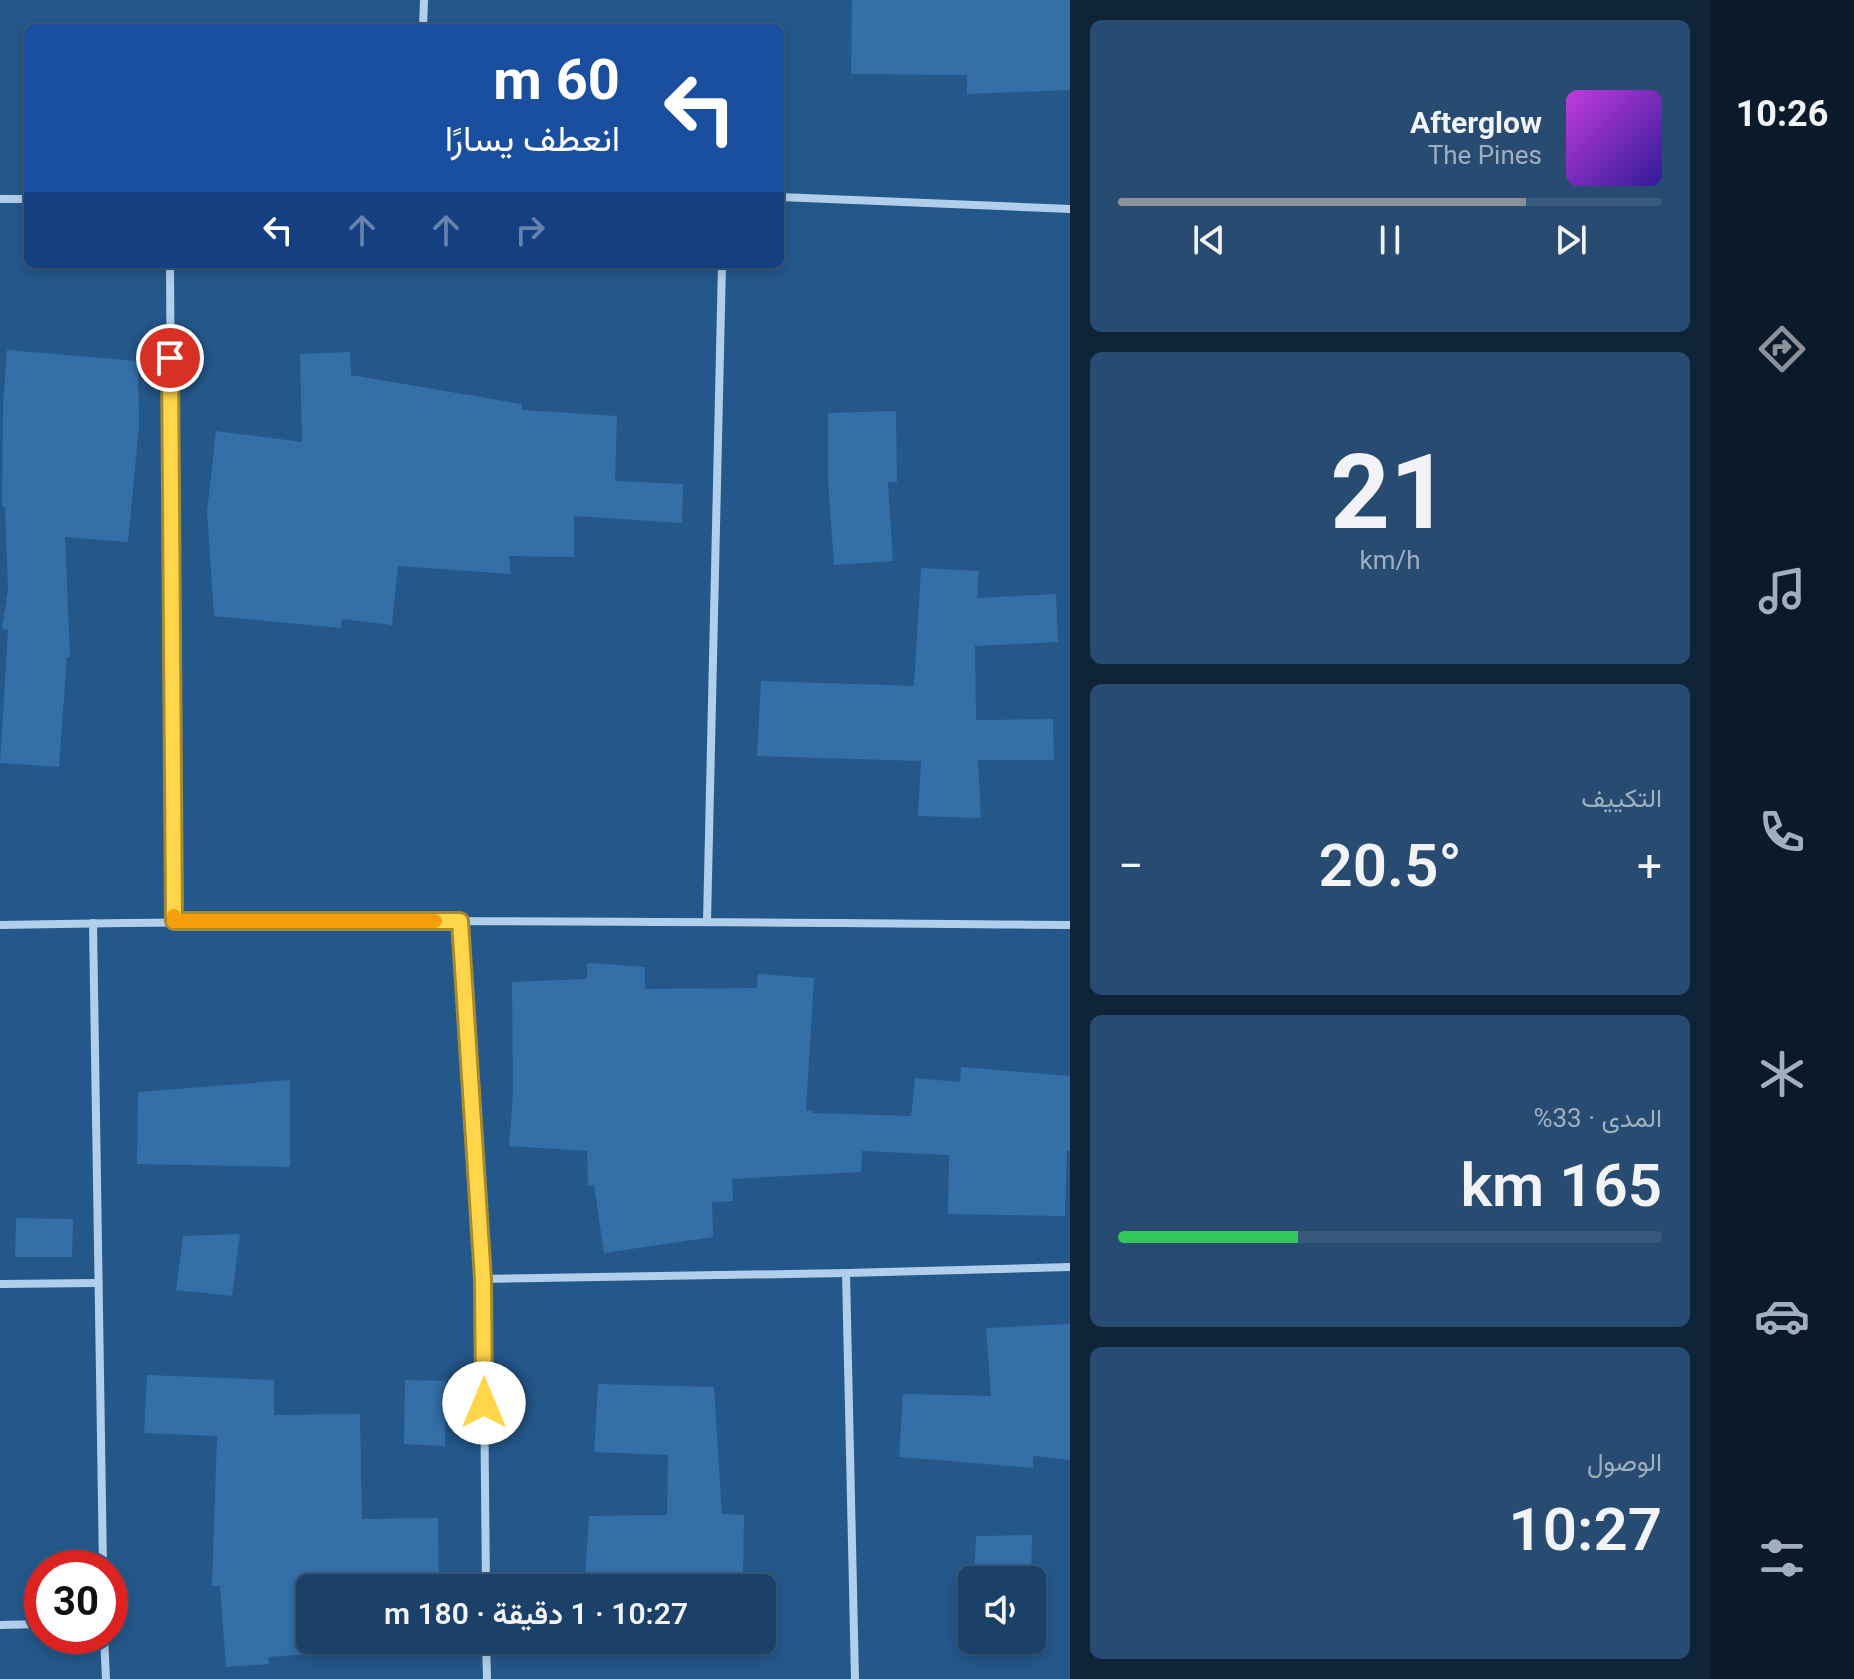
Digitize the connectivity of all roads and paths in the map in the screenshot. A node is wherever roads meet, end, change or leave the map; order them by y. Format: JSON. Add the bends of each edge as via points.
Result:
{"nodes":[{"id":1,"x":424,"y":0,"type":"edge"},
{"id":2,"x":423,"y":24,"type":"edge"},
{"id":3,"x":784,"y":197,"type":"edge"},
{"id":4,"x":0,"y":199,"type":"edge"},
{"id":5,"x":24,"y":199,"type":"edge"},
{"id":6,"x":1070,"y":209,"type":"edge"},
{"id":7,"x":170,"y":268,"type":"edge"},
{"id":8,"x":722,"y":268,"type":"edge"},
{"id":9,"x":174,"y":921,"type":"junction"},
{"id":10,"x":460,"y":921,"type":"junction"},
{"id":11,"x":707,"y":922,"type":"junction"},
{"id":12,"x":93,"y":923,"type":"junction"},
{"id":13,"x":0,"y":925,"type":"edge"},
{"id":14,"x":1070,"y":925,"type":"edge"},
{"id":15,"x":1070,"y":1267,"type":"edge"},
{"id":16,"x":846,"y":1273,"type":"junction"},
{"id":17,"x":483,"y":1279,"type":"junction"},
{"id":18,"x":98,"y":1283,"type":"junction"},
{"id":19,"x":0,"y":1284,"type":"edge"},
{"id":20,"x":103,"y":1550,"type":"edge"},
{"id":21,"x":486,"y":1574,"type":"edge"},
{"id":22,"x":24,"y":1624,"type":"edge"},
{"id":23,"x":0,"y":1625,"type":"edge"},
{"id":24,"x":105,"y":1654,"type":"edge"},
{"id":25,"x":486,"y":1654,"type":"edge"},
{"id":26,"x":106,"y":1679,"type":"edge"},
{"id":27,"x":487,"y":1679,"type":"edge"},
{"id":28,"x":855,"y":1679,"type":"edge"}],
"edges":[{"from":1,"to":2,"type":"street"},
{"from":3,"to":6,"type":"street"},
{"from":4,"to":5,"type":"street"},
{"from":7,"to":9,"type":"street"},
{"from":8,"to":11,"type":"street"},
{"from":9,"to":10,"type":"street"},
{"from":9,"to":12,"type":"street"},
{"from":10,"to":11,"type":"street"},
{"from":10,"to":17,"type":"street"},
{"from":11,"to":14,"type":"street"},
{"from":12,"to":13,"type":"street"},
{"from":12,"to":18,"type":"street"},
{"from":15,"to":16,"type":"street"},
{"from":16,"to":17,"type":"street"},
{"from":16,"to":28,"type":"street"},
{"from":17,"to":21,"type":"street"},
{"from":18,"to":19,"type":"street"},
{"from":18,"to":20,"type":"street"},
{"from":22,"to":23,"type":"street"},
{"from":24,"to":26,"type":"street"},
{"from":25,"to":27,"type":"street"}]}
